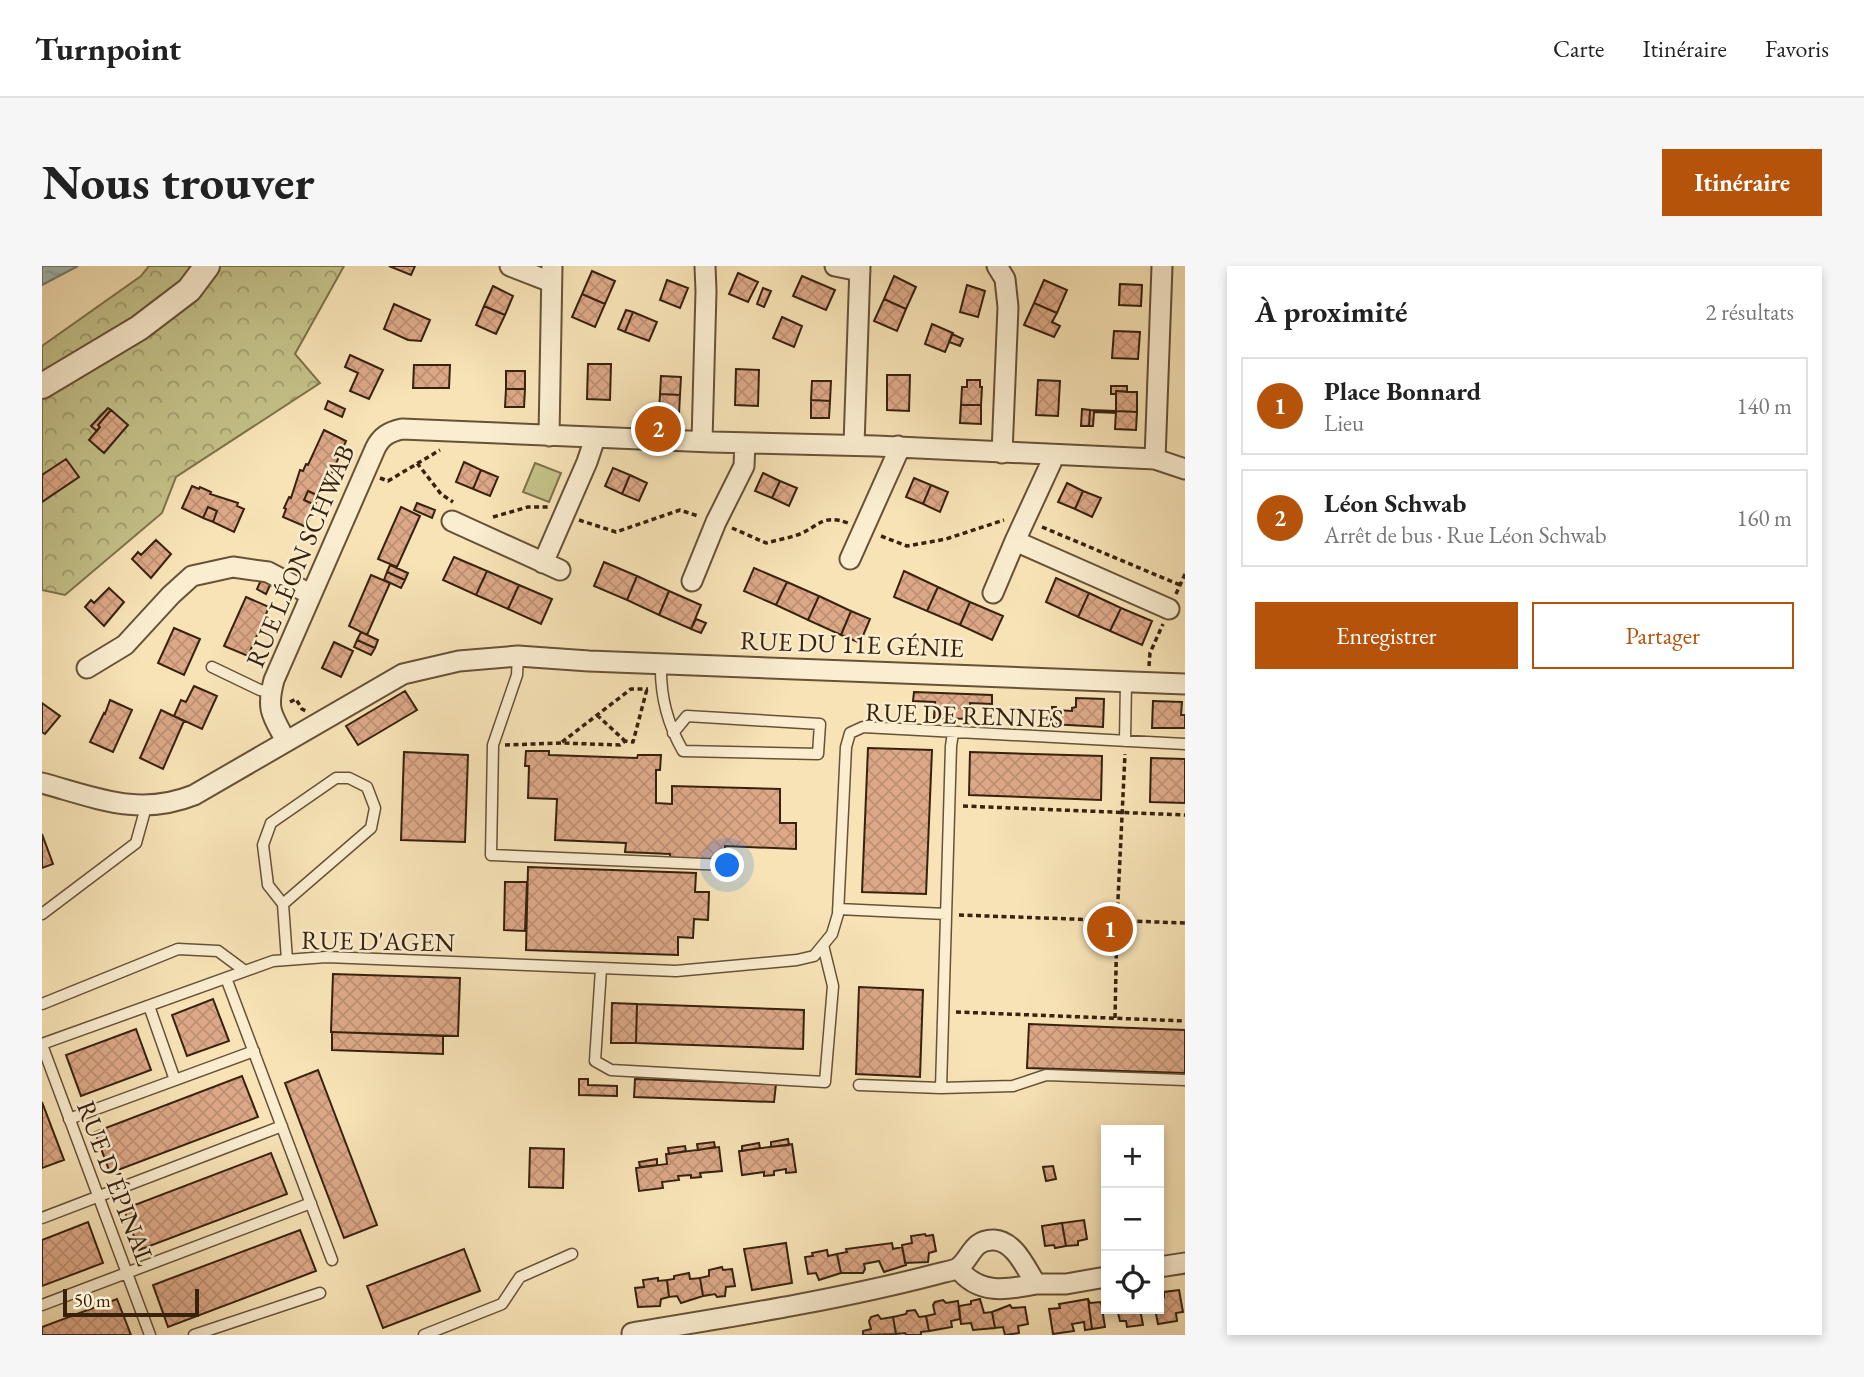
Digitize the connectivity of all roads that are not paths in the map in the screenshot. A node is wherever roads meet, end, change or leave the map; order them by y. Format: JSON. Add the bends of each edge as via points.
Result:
{"nodes":[{"id":1,"x":207,"y":266,"type":"edge"},
{"id":2,"x":510,"y":266,"type":"edge"},
{"id":3,"x":705,"y":266,"type":"edge"},
{"id":4,"x":835,"y":266,"type":"edge"},
{"id":5,"x":997,"y":266,"type":"edge"},
{"id":6,"x":1162,"y":266,"type":"edge"},
{"id":7,"x":860,"y":268,"type":"edge"},
{"id":8,"x":552,"y":274,"type":"edge"},
{"id":9,"x":42,"y":386,"type":"edge"},
{"id":10,"x":550,"y":436,"type":"junction"},
{"id":11,"x":595,"y":438,"type":"junction"},
{"id":12,"x":702,"y":441,"type":"junction"},
{"id":13,"x":745,"y":443,"type":"junction"},
{"id":14,"x":854,"y":445,"type":"junction"},
{"id":15,"x":898,"y":446,"type":"junction"},
{"id":16,"x":1002,"y":453,"type":"junction"},
{"id":17,"x":1052,"y":455,"type":"junction"},
{"id":18,"x":1155,"y":459,"type":"junction"},
{"id":19,"x":1185,"y":469,"type":"edge"},
{"id":20,"x":455,"y":513,"type":"road end"},
{"id":21,"x":1015,"y":541,"type":"junction"},
{"id":22,"x":850,"y":559,"type":"dead end"},
{"id":23,"x":692,"y":581,"type":"dead end"},
{"id":24,"x":993,"y":593,"type":"dead end"},
{"id":25,"x":310,"y":594,"type":"junction"},
{"id":26,"x":1169,"y":609,"type":"dead end"},
{"id":27,"x":517,"y":656,"type":"junction"},
{"id":28,"x":661,"y":663,"type":"junction"},
{"id":29,"x":212,"y":667,"type":"dead end"},
{"id":30,"x":87,"y":668,"type":"dead end"},
{"id":31,"x":1126,"y":682,"type":"junction"},
{"id":32,"x":1185,"y":684,"type":"edge"},
{"id":33,"x":271,"y":692,"type":"junction"},
{"id":34,"x":673,"y":733,"type":"junction"},
{"id":35,"x":953,"y":733,"type":"junction"},
{"id":36,"x":286,"y":741,"type":"junction"},
{"id":37,"x":1125,"y":741,"type":"junction"},
{"id":38,"x":1185,"y":744,"type":"edge"},
{"id":39,"x":42,"y":783,"type":"edge"},
{"id":40,"x":146,"y":807,"type":"junction"},
{"id":41,"x":727,"y":865,"type":"dead end"},
{"id":42,"x":283,"y":904,"type":"junction"},
{"id":43,"x":838,"y":909,"type":"junction"},
{"id":44,"x":42,"y":914,"type":"edge"},
{"id":45,"x":946,"y":914,"type":"junction"},
{"id":46,"x":823,"y":945,"type":"junction"},
{"id":47,"x":287,"y":960,"type":"junction"},
{"id":48,"x":601,"y":969,"type":"junction"},
{"id":49,"x":245,"y":971,"type":"junction"},
{"id":50,"x":226,"y":978,"type":"junction"},
{"id":51,"x":42,"y":1004,"type":"edge"},
{"id":52,"x":149,"y":1006,"type":"junction"},
{"id":53,"x":42,"y":1045,"type":"edge"},
{"id":54,"x":254,"y":1051,"type":"junction"},
{"id":55,"x":175,"y":1080,"type":"junction"},
{"id":56,"x":1185,"y":1080,"type":"edge"},
{"id":57,"x":859,"y":1085,"type":"dead end"},
{"id":58,"x":941,"y":1088,"type":"junction"},
{"id":59,"x":69,"y":1119,"type":"junction"},
{"id":60,"x":282,"y":1126,"type":"junction"},
{"id":61,"x":98,"y":1196,"type":"junction"},
{"id":62,"x":310,"y":1203,"type":"junction"},
{"id":63,"x":42,"y":1218,"type":"edge"},
{"id":64,"x":572,"y":1254,"type":"dead end"},
{"id":65,"x":332,"y":1260,"type":"dead end"},
{"id":66,"x":1185,"y":1263,"type":"edge"},
{"id":67,"x":1164,"y":1266,"type":"edge"},
{"id":68,"x":958,"y":1268,"type":"junction"},
{"id":69,"x":127,"y":1273,"type":"junction"},
{"id":70,"x":1101,"y":1278,"type":"edge"},
{"id":71,"x":1037,"y":1284,"type":"junction"},
{"id":72,"x":320,"y":1293,"type":"dead end"},
{"id":73,"x":42,"y":1305,"type":"edge"},
{"id":74,"x":632,"y":1333,"type":"dead end"},
{"id":75,"x":150,"y":1335,"type":"edge"},
{"id":76,"x":194,"y":1335,"type":"edge"},
{"id":77,"x":424,"y":1335,"type":"edge"}],
"edges":[{"from":1,"to":9,"type":"street","via":[[189,290],[139,328]]},
{"from":2,"to":8,"type":"street"},
{"from":3,"to":12,"type":"street"},
{"from":4,"to":7,"type":"street"},
{"from":5,"to":16,"type":"street","via":[[1005,279],[1008,307]]},
{"from":6,"to":18,"type":"street"},
{"from":7,"to":14,"type":"street"},
{"from":8,"to":10,"type":"street"},
{"from":10,"to":11,"type":"street","name":"RUE LÉON SCHWAB"},
{"from":10,"to":25,"type":"street","name":"RUE LÉON SCHWAB","via":[[402,429],[388,433],[379,441]]},
{"from":11,"to":12,"type":"street","name":"RUE LÉON SCHWAB"},
{"from":11,"to":20,"type":"street","via":[[564,514],[552,566]]},
{"from":12,"to":13,"type":"street","name":"RUE LÉON SCHWAB"},
{"from":13,"to":14,"type":"street","name":"RUE LÉON SCHWAB"},
{"from":13,"to":23,"type":"street","via":[[744,466]]},
{"from":14,"to":15,"type":"street","name":"RUE LÉON SCHWAB"},
{"from":15,"to":16,"type":"street","name":"RUE LÉON SCHWAB"},
{"from":15,"to":22,"type":"street"},
{"from":16,"to":17,"type":"street","name":"RUE LÉON SCHWAB"},
{"from":17,"to":18,"type":"street","name":"RUE LÉON SCHWAB"},
{"from":17,"to":21,"type":"street"},
{"from":18,"to":19,"type":"street","name":"RUE LÉON SCHWAB"},
{"from":21,"to":24,"type":"street"},
{"from":21,"to":26,"type":"street"},
{"from":25,"to":30,"type":"street","via":[[268,572],[233,567],[192,576],[125,645]]},
{"from":25,"to":33,"type":"street","name":"RUE LÉON SCHWAB"},
{"from":27,"to":28,"type":"street","name":"RUE DU 11E GÉNIE"},
{"from":27,"to":36,"type":"street","name":"RUE DU 11E GÉNIE","via":[[459,661],[403,674]]},
{"from":27,"to":41,"type":"lane","via":[[517,676],[492,745],[491,855]]},
{"from":28,"to":31,"type":"street","name":"RUE DU 11E GÉNIE"},
{"from":28,"to":34,"type":"lane","via":[[660,685]]},
{"from":29,"to":33,"type":"lane"},
{"from":31,"to":32,"type":"street","name":"RUE DU 11E GÉNIE"},
{"from":31,"to":37,"type":"lane"},
{"from":33,"to":36,"type":"street","name":"RUE LÉON SCHWAB","via":[[271,713]]},
{"from":34,"to":34,"type":"lane","via":[[683,751],[818,754],[820,724],[687,716]]},
{"from":35,"to":37,"type":"lane","name":"RUE DE RENNES"},
{"from":35,"to":43,"type":"lane","name":"RUE DE RENNES","via":[[863,727],[850,733]]},
{"from":35,"to":45,"type":"lane"},
{"from":36,"to":40,"type":"street","name":"RUE DU 11E GÉNIE","via":[[194,795]]},
{"from":37,"to":38,"type":"lane"},
{"from":39,"to":40,"type":"street","name":"RUE DU 11E GÉNIE"},
{"from":40,"to":44,"type":"lane","via":[[136,843]]},
{"from":42,"to":42,"type":"lane","via":[[371,828],[375,808],[367,788],[349,778],[336,778],[271,823],[263,845],[268,885]]},
{"from":42,"to":47,"type":"lane"},
{"from":43,"to":45,"type":"lane"},
{"from":43,"to":46,"type":"lane","name":"RUE DE RENNES","via":[[832,934]]},
{"from":45,"to":58,"type":"lane"},
{"from":46,"to":48,"type":"lane","via":[[814,956],[797,960],[676,971]]},
{"from":46,"to":48,"type":"lane","via":[[833,986],[825,1082],[611,1070],[595,1061]]},
{"from":47,"to":48,"type":"lane","name":"RUE D'AGEN","via":[[326,957]]},
{"from":47,"to":49,"type":"lane","name":"RUE D'AGEN"},
{"from":49,"to":50,"type":"lane","name":"RUE D'AGEN"},
{"from":49,"to":51,"type":"lane","via":[[218,951],[178,949]]},
{"from":50,"to":52,"type":"lane","name":"RUE D'AGEN"},
{"from":50,"to":54,"type":"lane"},
{"from":52,"to":53,"type":"lane","name":"RUE D'AGEN"},
{"from":52,"to":55,"type":"lane"},
{"from":53,"to":59,"type":"lane","name":"RUE D'ÉPINAL"},
{"from":54,"to":55,"type":"lane"},
{"from":54,"to":60,"type":"lane"},
{"from":55,"to":59,"type":"lane"},
{"from":56,"to":58,"type":"lane","via":[[1046,1075],[1013,1086]]},
{"from":57,"to":58,"type":"lane"},
{"from":59,"to":61,"type":"lane","name":"RUE D'ÉPINAL"},
{"from":60,"to":61,"type":"lane"},
{"from":60,"to":62,"type":"lane"},
{"from":61,"to":63,"type":"lane"},
{"from":61,"to":69,"type":"lane","name":"RUE D'ÉPINAL"},
{"from":62,"to":65,"type":"lane"},
{"from":62,"to":69,"type":"lane"},
{"from":64,"to":77,"type":"lane","via":[[520,1277],[502,1304]]},
{"from":66,"to":67,"type":"street"},
{"from":68,"to":71,"type":"street","via":[[966,1279],[995,1290]]},
{"from":68,"to":71,"type":"street","via":[[972,1248],[995,1240],[1011,1247]]},
{"from":68,"to":74,"type":"street","via":[[822,1301]]},
{"from":69,"to":73,"type":"lane"},
{"from":69,"to":75,"type":"lane","name":"RUE D'ÉPINAL"},
{"from":70,"to":71,"type":"street"},
{"from":72,"to":76,"type":"lane"}]}
